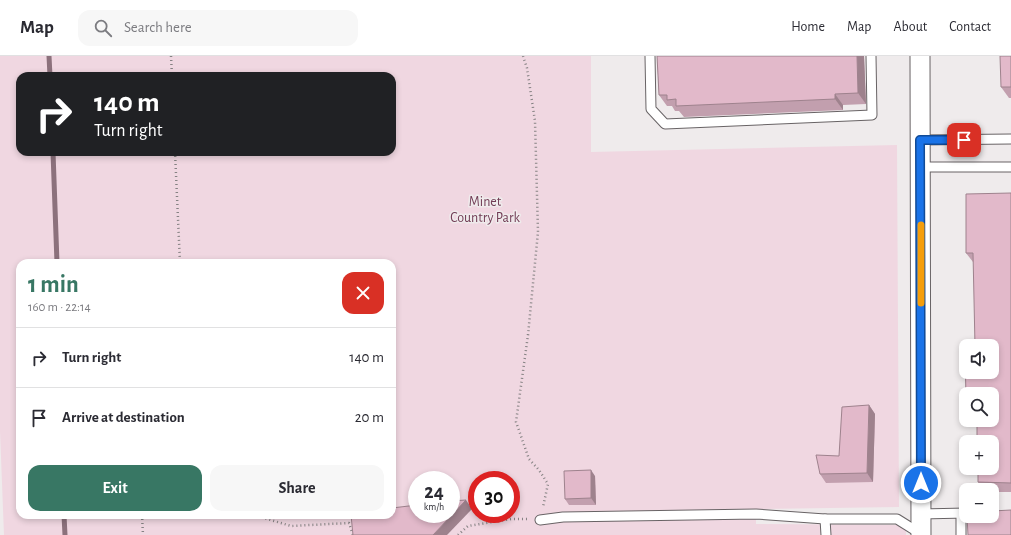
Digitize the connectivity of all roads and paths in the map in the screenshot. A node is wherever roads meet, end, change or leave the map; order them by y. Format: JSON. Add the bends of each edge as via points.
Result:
{"nodes":[{"id":1,"x":171,"y":56,"type":"edge"},
{"id":2,"x":523,"y":56,"type":"edge"},
{"id":3,"x":650,"y":56,"type":"edge"},
{"id":4,"x":871,"y":56,"type":"edge"},
{"id":5,"x":920,"y":56,"type":"edge"},
{"id":6,"x":172,"y":72,"type":"edge"},
{"id":7,"x":1011,"y":139,"type":"edge"},
{"id":8,"x":920,"y":140,"type":"junction"},
{"id":9,"x":175,"y":156,"type":"edge"},
{"id":10,"x":920,"y":167,"type":"junction"},
{"id":11,"x":1011,"y":167,"type":"edge"},
{"id":12,"x":180,"y":259,"type":"edge"},
{"id":13,"x":959,"y":513,"type":"edge"},
{"id":14,"x":921,"y":514,"type":"junction"},
{"id":15,"x":142,"y":519,"type":"edge"},
{"id":16,"x":267,"y":519,"type":"edge"},
{"id":17,"x":825,"y":519,"type":"junction"},
{"id":18,"x":540,"y":520,"type":"junction"},
{"id":19,"x":963,"y":523,"type":"edge"},
{"id":20,"x":921,"y":534,"type":"edge"},
{"id":21,"x":142,"y":535,"type":"edge"},
{"id":22,"x":352,"y":535,"type":"edge"},
{"id":23,"x":458,"y":535,"type":"edge"},
{"id":24,"x":826,"y":535,"type":"edge"},
{"id":25,"x":961,"y":535,"type":"edge"}],
"edges":[{"from":1,"to":6,"type":"path"},
{"from":2,"to":18,"type":"path","via":[[535,121],[538,232],[516,422],[529,460],[548,484]]},
{"from":3,"to":4,"type":"lane","via":[[651,109],[665,124],[872,115]]},
{"from":5,"to":8,"type":"street"},
{"from":7,"to":8,"type":"lane"},
{"from":8,"to":10,"type":"street"},
{"from":9,"to":12,"type":"path"},
{"from":10,"to":11,"type":"lane"},
{"from":10,"to":14,"type":"street"},
{"from":13,"to":14,"type":"lane"},
{"from":14,"to":20,"type":"street"},
{"from":15,"to":21,"type":"path"},
{"from":16,"to":22,"type":"path","via":[[291,526],[349,522]]},
{"from":17,"to":18,"type":"lane","via":[[756,514],[571,517]]},
{"from":17,"to":20,"type":"lane","via":[[897,519]]},
{"from":17,"to":24,"type":"lane"},
{"from":18,"to":23,"type":"path","via":[[511,518],[468,526]]},
{"from":19,"to":25,"type":"lane"}]}
